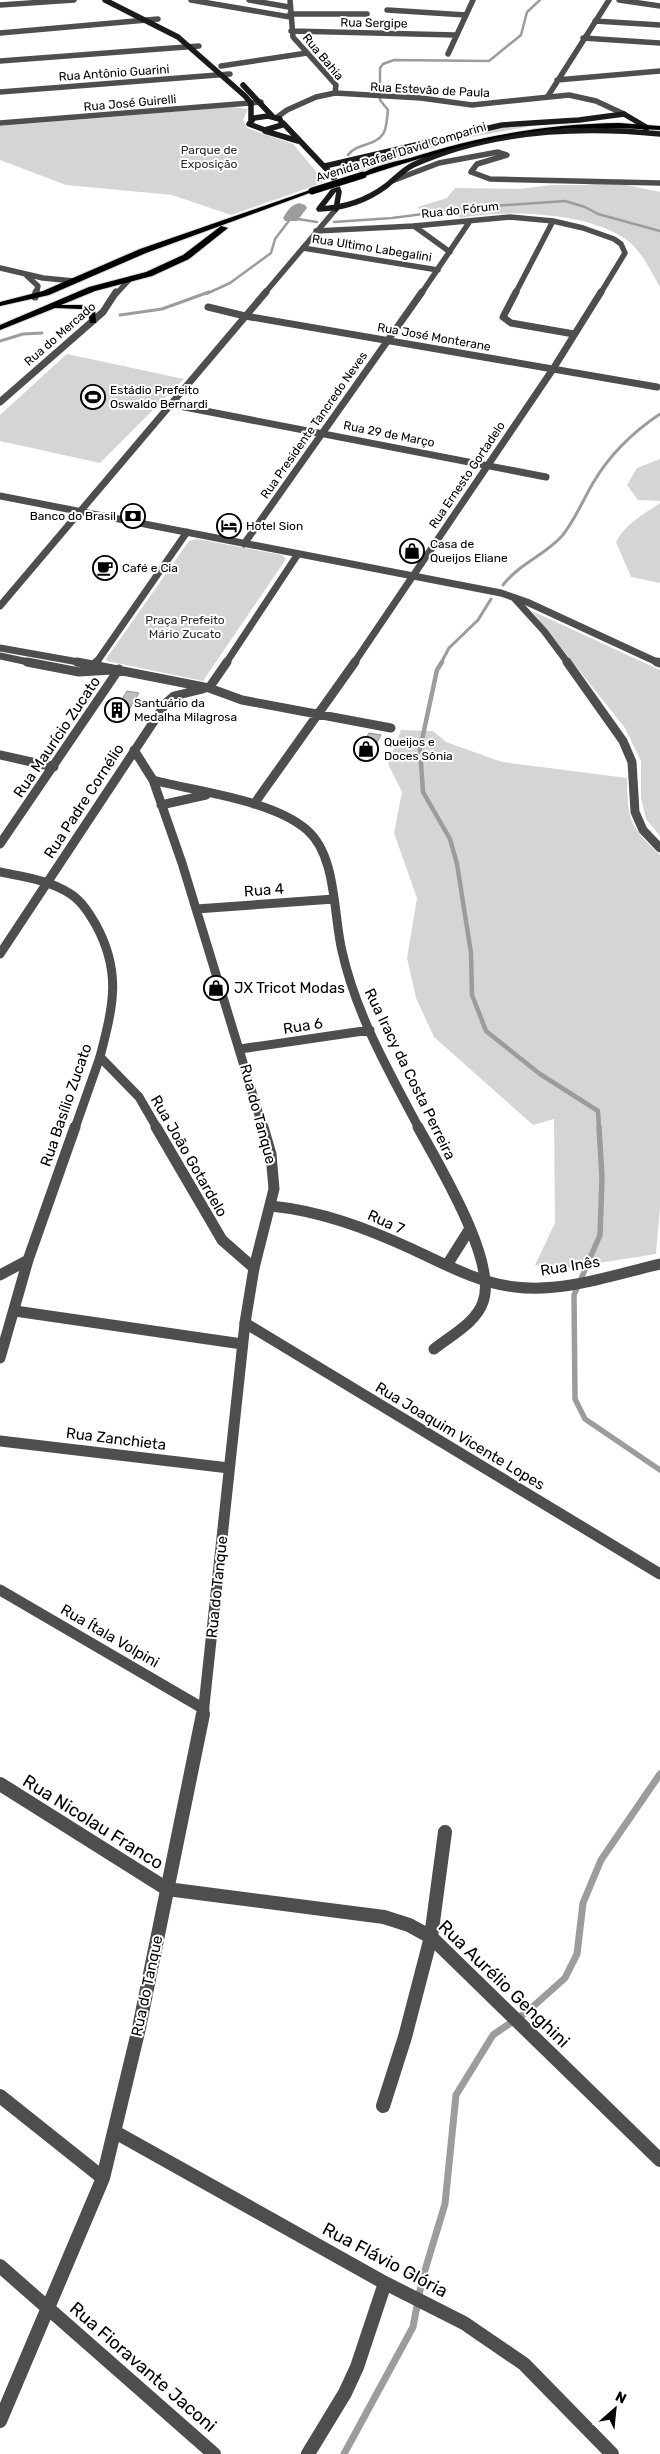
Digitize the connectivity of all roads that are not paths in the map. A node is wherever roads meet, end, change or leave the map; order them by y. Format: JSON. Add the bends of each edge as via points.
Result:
{"nodes":[{"id":1,"x":74,"y":0,"type":"edge"},
{"id":2,"x":106,"y":0,"type":"edge"},
{"id":3,"x":118,"y":0,"type":"edge"},
{"id":4,"x":191,"y":0,"type":"edge"},
{"id":5,"x":249,"y":0,"type":"edge"},
{"id":6,"x":290,"y":0,"type":"edge"},
{"id":7,"x":473,"y":0,"type":"edge"},
{"id":8,"x":609,"y":0,"type":"edge"},
{"id":9,"x":619,"y":0,"type":"edge"},
{"id":10,"x":0,"y":5,"type":"edge"},
{"id":11,"x":660,"y":6,"type":"edge"},
{"id":12,"x":289,"y":7,"type":"junction"},
{"id":13,"x":388,"y":10,"type":"dead end"},
{"id":14,"x":367,"y":14,"type":"dead end"},
{"id":15,"x":290,"y":15,"type":"junction"},
{"id":16,"x":466,"y":15,"type":"junction"},
{"id":17,"x":158,"y":20,"type":"junction"},
{"id":18,"x":149,"y":21,"type":"junction"},
{"id":19,"x":595,"y":21,"type":"junction"},
{"id":20,"x":660,"y":25,"type":"edge"},
{"id":21,"x":291,"y":30,"type":"junction"},
{"id":22,"x":0,"y":33,"type":"edge"},
{"id":23,"x":456,"y":35,"type":"junction"},
{"id":24,"x":583,"y":38,"type":"junction"},
{"id":25,"x":660,"y":43,"type":"edge"},
{"id":26,"x":199,"y":46,"type":"junction"},
{"id":27,"x":189,"y":47,"type":"junction"},
{"id":28,"x":307,"y":53,"type":"junction"},
{"id":29,"x":448,"y":54,"type":"dead end"},
{"id":30,"x":0,"y":61,"type":"edge"},
{"id":31,"x":221,"y":66,"type":"junction"},
{"id":32,"x":660,"y":71,"type":"edge"},
{"id":33,"x":221,"y":74,"type":"junction"},
{"id":34,"x":230,"y":74,"type":"junction"},
{"id":35,"x":557,"y":80,"type":"junction"},
{"id":36,"x":0,"y":92,"type":"edge"},
{"id":37,"x":335,"y":93,"type":"junction"},
{"id":38,"x":548,"y":96,"type":"junction"},
{"id":39,"x":261,"y":102,"type":"junction"},
{"id":40,"x":251,"y":103,"type":"junction"},
{"id":41,"x":611,"y":107,"type":"junction"},
{"id":42,"x":624,"y":114,"type":"junction"},
{"id":43,"x":603,"y":116,"type":"junction"},
{"id":44,"x":275,"y":117,"type":"junction"},
{"id":45,"x":251,"y":120,"type":"junction"},
{"id":46,"x":0,"y":123,"type":"edge"},
{"id":47,"x":283,"y":123,"type":"junction"},
{"id":48,"x":607,"y":124,"type":"junction"},
{"id":49,"x":569,"y":125,"type":"junction"},
{"id":50,"x":578,"y":125,"type":"junction"},
{"id":51,"x":644,"y":128,"type":"junction"},
{"id":52,"x":660,"y":128,"type":"edge"},
{"id":53,"x":257,"y":129,"type":"junction"},
{"id":54,"x":585,"y":130,"type":"junction"},
{"id":55,"x":618,"y":130,"type":"junction"},
{"id":56,"x":660,"y":134,"type":"edge"},
{"id":57,"x":298,"y":141,"type":"junction"},
{"id":58,"x":325,"y":166,"type":"junction"},
{"id":59,"x":392,"y":181,"type":"junction"},
{"id":60,"x":660,"y":183,"type":"edge"},
{"id":61,"x":337,"y":186,"type":"junction"},
{"id":62,"x":324,"y":201,"type":"junction"},
{"id":63,"x":338,"y":202,"type":"junction"},
{"id":64,"x":320,"y":209,"type":"junction"},
{"id":65,"x":336,"y":209,"type":"junction"},
{"id":66,"x":242,"y":217,"type":"junction"},
{"id":67,"x":470,"y":221,"type":"junction"},
{"id":68,"x":553,"y":221,"type":"junction"},
{"id":69,"x":414,"y":226,"type":"junction"},
{"id":70,"x":318,"y":229,"type":"junction"},
{"id":71,"x":162,"y":244,"type":"junction"},
{"id":72,"x":303,"y":248,"type":"junction"},
{"id":73,"x":450,"y":252,"type":"junction"},
{"id":74,"x":625,"y":253,"type":"joint"},
{"id":75,"x":186,"y":257,"type":"junction"},
{"id":76,"x":0,"y":268,"type":"edge"},
{"id":77,"x":438,"y":270,"type":"junction"},
{"id":78,"x":25,"y":274,"type":"junction"},
{"id":79,"x":129,"y":280,"type":"junction"},
{"id":80,"x":74,"y":281,"type":"junction"},
{"id":81,"x":36,"y":297,"type":"junction"},
{"id":82,"x":0,"y":304,"type":"edge"},
{"id":83,"x":208,"y":307,"type":"dead end"},
{"id":84,"x":46,"y":309,"type":"junction"},
{"id":85,"x":245,"y":316,"type":"junction"},
{"id":86,"x":93,"y":321,"type":"junction"},
{"id":87,"x":0,"y":328,"type":"edge"},
{"id":88,"x":574,"y":334,"type":"junction"},
{"id":89,"x":388,"y":341,"type":"junction"},
{"id":90,"x":552,"y":369,"type":"junction"},
{"id":91,"x":657,"y":387,"type":"dead end"},
{"id":92,"x":0,"y":402,"type":"edge"},
{"id":93,"x":169,"y":404,"type":"junction"},
{"id":94,"x":323,"y":433,"type":"junction"},
{"id":95,"x":488,"y":464,"type":"junction"},
{"id":96,"x":546,"y":477,"type":"dead end"},
{"id":97,"x":0,"y":496,"type":"edge"},
{"id":98,"x":80,"y":511,"type":"junction"},
{"id":99,"x":187,"y":532,"type":"junction"},
{"id":100,"x":244,"y":544,"type":"junction"},
{"id":101,"x":298,"y":554,"type":"junction"},
{"id":102,"x":413,"y":576,"type":"junction"},
{"id":103,"x":514,"y":597,"type":"junction"},
{"id":104,"x":0,"y":606,"type":"edge"},
{"id":105,"x":0,"y":648,"type":"edge"},
{"id":106,"x":0,"y":656,"type":"edge"},
{"id":107,"x":660,"y":663,"type":"edge"},
{"id":108,"x":95,"y":664,"type":"junction"},
{"id":109,"x":119,"y":669,"type":"junction"},
{"id":110,"x":209,"y":688,"type":"junction"},
{"id":111,"x":316,"y":714,"type":"junction"},
{"id":112,"x":391,"y":728,"type":"dead end"},
{"id":113,"x":134,"y":750,"type":"junction"},
{"id":114,"x":0,"y":754,"type":"edge"},
{"id":115,"x":54,"y":767,"type":"junction"},
{"id":116,"x":152,"y":780,"type":"junction"},
{"id":117,"x":210,"y":795,"type":"junction"},
{"id":118,"x":254,"y":804,"type":"junction"},
{"id":119,"x":161,"y":805,"type":"junction"},
{"id":120,"x":0,"y":844,"type":"edge"},
{"id":121,"x":660,"y":848,"type":"edge"},
{"id":122,"x":0,"y":872,"type":"edge"},
{"id":123,"x":46,"y":884,"type":"junction"},
{"id":124,"x":334,"y":899,"type":"junction"},
{"id":125,"x":196,"y":909,"type":"junction"},
{"id":126,"x":0,"y":954,"type":"edge"},
{"id":127,"x":370,"y":1030,"type":"junction"},
{"id":128,"x":240,"y":1049,"type":"junction"},
{"id":129,"x":100,"y":1057,"type":"junction"},
{"id":130,"x":271,"y":1206,"type":"junction"},
{"id":131,"x":469,"y":1230,"type":"junction"},
{"id":132,"x":28,"y":1260,"type":"junction"},
{"id":133,"x":660,"y":1264,"type":"edge"},
{"id":134,"x":447,"y":1265,"type":"junction"},
{"id":135,"x":254,"y":1268,"type":"junction"},
{"id":136,"x":0,"y":1275,"type":"edge"},
{"id":137,"x":484,"y":1280,"type":"junction"},
{"id":138,"x":15,"y":1311,"type":"junction"},
{"id":139,"x":245,"y":1323,"type":"junction"},
{"id":140,"x":242,"y":1344,"type":"junction"},
{"id":141,"x":434,"y":1349,"type":"dead end"},
{"id":142,"x":0,"y":1358,"type":"edge"},
{"id":143,"x":0,"y":1440,"type":"edge"},
{"id":144,"x":229,"y":1468,"type":"junction"},
{"id":145,"x":660,"y":1574,"type":"edge"},
{"id":146,"x":0,"y":1590,"type":"edge"},
{"id":147,"x":204,"y":1709,"type":"junction"},
{"id":148,"x":0,"y":1784,"type":"edge"},
{"id":149,"x":444,"y":1832,"type":"dead end"},
{"id":150,"x":167,"y":1890,"type":"junction"},
{"id":151,"x":431,"y":1937,"type":"junction"},
{"id":152,"x":0,"y":2096,"type":"edge"},
{"id":153,"x":383,"y":2106,"type":"dead end"},
{"id":154,"x":115,"y":2132,"type":"junction"},
{"id":155,"x":660,"y":2160,"type":"edge"},
{"id":156,"x":103,"y":2178,"type":"junction"},
{"id":157,"x":0,"y":2266,"type":"edge"},
{"id":158,"x":387,"y":2284,"type":"junction"},
{"id":159,"x":47,"y":2308,"type":"junction"},
{"id":160,"x":0,"y":2421,"type":"edge"},
{"id":161,"x":214,"y":2454,"type":"edge"},
{"id":162,"x":308,"y":2454,"type":"edge"},
{"id":163,"x":612,"y":2454,"type":"edge"}],
"edges":[{"from":1,"to":10,"type":"street"},
{"from":2,"to":18,"type":"main road"},
{"from":3,"to":17,"type":"main road"},
{"from":4,"to":15,"type":"street"},
{"from":5,"to":12,"type":"street"},
{"from":6,"to":12,"type":"street","name":"Rua Bahia"},
{"from":7,"to":16,"type":"street"},
{"from":8,"to":19,"type":"street"},
{"from":9,"to":11,"type":"street"},
{"from":12,"to":15,"type":"street","name":"Rua Bahia"},
{"from":13,"to":16,"type":"street"},
{"from":14,"to":15,"type":"street"},
{"from":15,"to":21,"type":"street","name":"Rua Bahia"},
{"from":16,"to":23,"type":"street"},
{"from":17,"to":18,"type":"street"},
{"from":17,"to":26,"type":"main road"},
{"from":18,"to":22,"type":"street"},
{"from":18,"to":27,"type":"main road"},
{"from":19,"to":20,"type":"street"},
{"from":19,"to":24,"type":"street"},
{"from":21,"to":23,"type":"street","name":"Rua Sergipe"},
{"from":21,"to":28,"type":"street","name":"Rua Bahia"},
{"from":23,"to":29,"type":"street"},
{"from":24,"to":25,"type":"street"},
{"from":24,"to":35,"type":"street"},
{"from":26,"to":27,"type":"street"},
{"from":26,"to":31,"type":"main road"},
{"from":27,"to":30,"type":"street"},
{"from":27,"to":33,"type":"main road"},
{"from":28,"to":31,"type":"street"},
{"from":28,"to":37,"type":"street","name":"Rua Bahia","via":[[336,85]]},
{"from":31,"to":34,"type":"main road"},
{"from":32,"to":35,"type":"street"},
{"from":33,"to":34,"type":"street","name":"Rua Antônio Guarini"},
{"from":33,"to":36,"type":"street","name":"Rua Antônio Guarini"},
{"from":33,"to":40,"type":"main road"},
{"from":34,"to":39,"type":"main road"},
{"from":35,"to":38,"type":"street"},
{"from":37,"to":38,"type":"street","name":"Rua Estevão de Paula","via":[[482,105]]},
{"from":37,"to":44,"type":"street","name":"Rua Bahia","via":[[316,97]]},
{"from":38,"to":41,"type":"street","name":"Rua Estevão de Paula","via":[[577,96]]},
{"from":39,"to":40,"type":"street","name":"Rua José Guirelli"},
{"from":39,"to":44,"type":"main road"},
{"from":40,"to":45,"type":"main road"},
{"from":40,"to":46,"type":"street","name":"Rua José Guirelli"},
{"from":41,"to":42,"type":"street","name":"Rua Estevão de Paula"},
{"from":41,"to":43,"type":"street"},
{"from":42,"to":43,"type":"main road"},
{"from":42,"to":51,"type":"main road"},
{"from":43,"to":48,"type":"main road","via":[[601,120]]},
{"from":43,"to":50,"type":"main road"},
{"from":43,"to":58,"type":"main road","via":[[494,126]]},
{"from":44,"to":45,"type":"main road"},
{"from":44,"to":47,"type":"main road"},
{"from":45,"to":53,"type":"main road","via":[[250,126]]},
{"from":47,"to":53,"type":"main road","via":[[272,130]]},
{"from":47,"to":57,"type":"main road"},
{"from":48,"to":50,"type":"main road","name":"Avenida Rafael David Comparini"},
{"from":48,"to":51,"type":"main road","name":"Avenida Rafael David Comparini"},
{"from":48,"to":55,"type":"main road"},
{"from":49,"to":50,"type":"main road","name":"Avenida Rafael David Comparini"},
{"from":49,"to":54,"type":"main road"},
{"from":49,"to":66,"type":"main road","name":"Avenida Rafael David Comparini","bridge":true,"via":[[482,138],[312,191]]},
{"from":51,"to":52,"type":"main road","name":"Avenida Rafael David Comparini"},
{"from":51,"to":55,"type":"main road"},
{"from":51,"to":56,"type":"main road"},
{"from":53,"to":57,"type":"main road"},
{"from":54,"to":55,"type":"main road"},
{"from":54,"to":59,"type":"main road","via":[[518,137],[464,148],[412,166]]},
{"from":57,"to":58,"type":"main road"},
{"from":58,"to":61,"type":"main road"},
{"from":59,"to":60,"type":"street","via":[[444,161],[498,152],[507,155],[477,164],[471,172],[490,179]]},
{"from":59,"to":65,"type":"main road","via":[[348,207]]},
{"from":61,"to":62,"type":"main road"},
{"from":61,"to":63,"type":"main road","via":[[340,192]]},
{"from":62,"to":63,"type":"main road"},
{"from":62,"to":64,"type":"main road"},
{"from":63,"to":65,"type":"main road"},
{"from":64,"to":65,"type":"main road"},
{"from":64,"to":70,"type":"street"},
{"from":65,"to":70,"type":"street"},
{"from":66,"to":71,"type":"main road","name":"Avenida Rafael David Comparini"},
{"from":66,"to":75,"type":"main road","name":"Avenida Rafael David Comparini"},
{"from":67,"to":68,"type":"street","name":"Rua do Fórum","via":[[510,216]]},
{"from":67,"to":69,"type":"street","name":"Rua do Fórum"},
{"from":67,"to":73,"type":"street","name":"Rua Presidente Tancredo Neves"},
{"from":68,"to":74,"type":"street","name":"Rua do Fórum","via":[[600,233],[621,244]]},
{"from":68,"to":88,"type":"street","via":[[503,318],[511,323]]},
{"from":69,"to":70,"type":"street","name":"Rua do Fórum"},
{"from":69,"to":73,"type":"street"},
{"from":70,"to":72,"type":"street"},
{"from":71,"to":75,"type":"main road","via":[[181,247],[186,250]]},
{"from":71,"to":80,"type":"main road","name":"Avenida Rafael David Comparini"},
{"from":72,"to":77,"type":"street","name":"Rua Ultimo Labegalini"},
{"from":72,"to":85,"type":"street"},
{"from":73,"to":77,"type":"street","name":"Rua Presidente Tancredo Neves"},
{"from":74,"to":88,"type":"street","name":"Rua Ernesto Gortadelo"},
{"from":75,"to":79,"type":"main road","name":"Avenida Rafael David Comparini"},
{"from":76,"to":78,"type":"street"},
{"from":77,"to":89,"type":"street","name":"Rua Presidente Tancredo Neves"},
{"from":78,"to":80,"type":"street"},
{"from":78,"to":81,"type":"street","via":[[38,286]]},
{"from":79,"to":84,"type":"main road","name":"Avenida Rafael David Comparini","via":[[92,289]]},
{"from":79,"to":86,"type":"street","name":"Rua do Mercado"},
{"from":80,"to":81,"type":"main road","name":"Avenida Rafael David Comparini"},
{"from":81,"to":82,"type":"main road","name":"Avenida Rafael David Comparini"},
{"from":83,"to":85,"type":"street","name":"Rua José Monterane"},
{"from":84,"to":86,"type":"main road","via":[[88,308],[92,311]]},
{"from":84,"to":87,"type":"main road","name":"Avenida Rafael David Comparini"},
{"from":85,"to":89,"type":"street","name":"Rua José Monterane"},
{"from":85,"to":93,"type":"street"},
{"from":86,"to":92,"type":"street","name":"Rua do Mercado"},
{"from":88,"to":90,"type":"street","name":"Rua Ernesto Gortadelo"},
{"from":89,"to":90,"type":"street","name":"Rua José Monterane"},
{"from":89,"to":94,"type":"street","name":"Rua Presidente Tancredo Neves"},
{"from":90,"to":91,"type":"street","name":"Rua José Monterane"},
{"from":90,"to":95,"type":"street","name":"Rua Ernesto Gortadelo"},
{"from":93,"to":94,"type":"street","name":"Rua 29 de Março"},
{"from":93,"to":98,"type":"street"},
{"from":94,"to":95,"type":"street","name":"Rua 29 de Março"},
{"from":94,"to":100,"type":"street","name":"Rua Presidente Tancredo Neves"},
{"from":95,"to":96,"type":"street","name":"Rua 29 de Março"},
{"from":95,"to":102,"type":"street","name":"Rua Ernesto Gortadelo"},
{"from":97,"to":98,"type":"street"},
{"from":98,"to":99,"type":"street"},
{"from":98,"to":104,"type":"street"},
{"from":99,"to":100,"type":"street"},
{"from":99,"to":108,"type":"street"},
{"from":100,"to":101,"type":"street"},
{"from":101,"to":102,"type":"street"},
{"from":101,"to":110,"type":"street"},
{"from":102,"to":103,"type":"street"},
{"from":102,"to":111,"type":"street","name":"Rua Ernesto Gortadelo"},
{"from":103,"to":107,"type":"street"},
{"from":103,"to":121,"type":"street","via":[[544,631],[624,741],[632,762],[635,812],[643,830]]},
{"from":105,"to":108,"type":"street"},
{"from":106,"to":109,"type":"street","via":[[79,672]]},
{"from":108,"to":109,"type":"street"},
{"from":109,"to":110,"type":"street"},
{"from":109,"to":115,"type":"street","name":"Rua Maurício Zucato"},
{"from":110,"to":111,"type":"street","via":[[242,700]]},
{"from":110,"to":113,"type":"street","name":"Rua Padre Cornélio","via":[[170,699]]},
{"from":111,"to":112,"type":"street"},
{"from":111,"to":118,"type":"street","name":"Rua Ernesto Gortadelo"},
{"from":113,"to":116,"type":"street","name":"Rua do Tanque"},
{"from":113,"to":123,"type":"street","name":"Rua Padre Cornélio"},
{"from":114,"to":115,"type":"street"},
{"from":115,"to":120,"type":"street","name":"Rua Maurício Zucato"},
{"from":116,"to":117,"type":"street","name":"Rua Iracy da Costa Perreira"},
{"from":116,"to":119,"type":"street","name":"Rua do Tanque"},
{"from":117,"to":118,"type":"street","name":"Rua Iracy da Costa Perreira"},
{"from":117,"to":119,"type":"street","name":"Rua Iracy da Costa Perreira"},
{"from":118,"to":124,"type":"street","name":"Rua Iracy da Costa Perreira","via":[[294,822],[319,840],[327,858]]},
{"from":119,"to":125,"type":"street","name":"Rua do Tanque"},
{"from":122,"to":123,"type":"street","name":"Rua Basílio Zucato"},
{"from":123,"to":126,"type":"street","name":"Rua Padre Cornélio"},
{"from":123,"to":129,"type":"street","name":"Rua Basílio Zucato","via":[[66,891],[82,905],[109,951],[115,988]]},
{"from":124,"to":125,"type":"street","name":"Rua 4"},
{"from":124,"to":127,"type":"street","name":"Rua Iracy da Costa Perreira","via":[[348,977]]},
{"from":125,"to":128,"type":"street","name":"Rua do Tanque"},
{"from":127,"to":128,"type":"street","name":"Rua 6"},
{"from":127,"to":131,"type":"street","name":"Rua Iracy da Costa Perreira"},
{"from":128,"to":130,"type":"street","name":"Rua do Tanque","via":[[271,1154],[274,1189]]},
{"from":129,"to":132,"type":"street","name":"Rua Basílio Zucato"},
{"from":129,"to":135,"type":"street","name":"Rua João Gotardelo","via":[[139,1098],[222,1240]]},
{"from":130,"to":134,"type":"street","name":"Rua 7","via":[[328,1214]]},
{"from":130,"to":135,"type":"street","name":"Rua do Tanque"},
{"from":131,"to":134,"type":"street"},
{"from":131,"to":137,"type":"street","name":"Rua Iracy da Costa Perreira","via":[[480,1250]]},
{"from":132,"to":136,"type":"street"},
{"from":132,"to":138,"type":"street","name":"Rua Basílio Zucato"},
{"from":133,"to":137,"type":"street","name":"Rua Inês","via":[[552,1286],[517,1288]]},
{"from":134,"to":137,"type":"street","name":"Rua 7"},
{"from":135,"to":139,"type":"street","name":"Rua do Tanque"},
{"from":137,"to":141,"type":"street","name":"Rua Iracy da Costa Perreira","via":[[486,1295],[480,1310]]},
{"from":138,"to":140,"type":"street"},
{"from":138,"to":142,"type":"street","name":"Rua Basílio Zucato"},
{"from":139,"to":140,"type":"street","name":"Rua do Tanque"},
{"from":139,"to":145,"type":"street","name":"Rua Joaquim Vicente Lopes"},
{"from":140,"to":144,"type":"street","name":"Rua do Tanque"},
{"from":143,"to":144,"type":"street","name":"Rua Zanchieta"},
{"from":144,"to":147,"type":"street","name":"Rua do Tanque"},
{"from":146,"to":147,"type":"street","name":"Rua Ítala Volpini"},
{"from":147,"to":150,"type":"street","name":"Rua do Tanque"},
{"from":148,"to":150,"type":"street","name":"Rua Nicolau Franco"},
{"from":149,"to":151,"type":"street"},
{"from":150,"to":151,"type":"street","name":"Rua Aurélio Genghini","via":[[384,1917],[400,1920]]},
{"from":150,"to":154,"type":"street","name":"Rua do Tanque"},
{"from":151,"to":153,"type":"street","via":[[405,2038]]},
{"from":151,"to":155,"type":"street","name":"Rua Aurélio Genghini"},
{"from":152,"to":156,"type":"street"},
{"from":154,"to":156,"type":"street","name":"Rua do Tanque"},
{"from":154,"to":158,"type":"street","name":"Rua Flávio Glória"},
{"from":156,"to":159,"type":"street","name":"Rua do Tanque"},
{"from":157,"to":159,"type":"street","name":"Rua Fioravante Jaconi"},
{"from":158,"to":162,"type":"street","via":[[345,2393]]},
{"from":158,"to":163,"type":"street","name":"Rua Flávio Glória","via":[[464,2323],[524,2364]]},
{"from":159,"to":160,"type":"street","name":"Rua do Tanque"},
{"from":159,"to":161,"type":"street","name":"Rua Fioravante Jaconi"}]}
